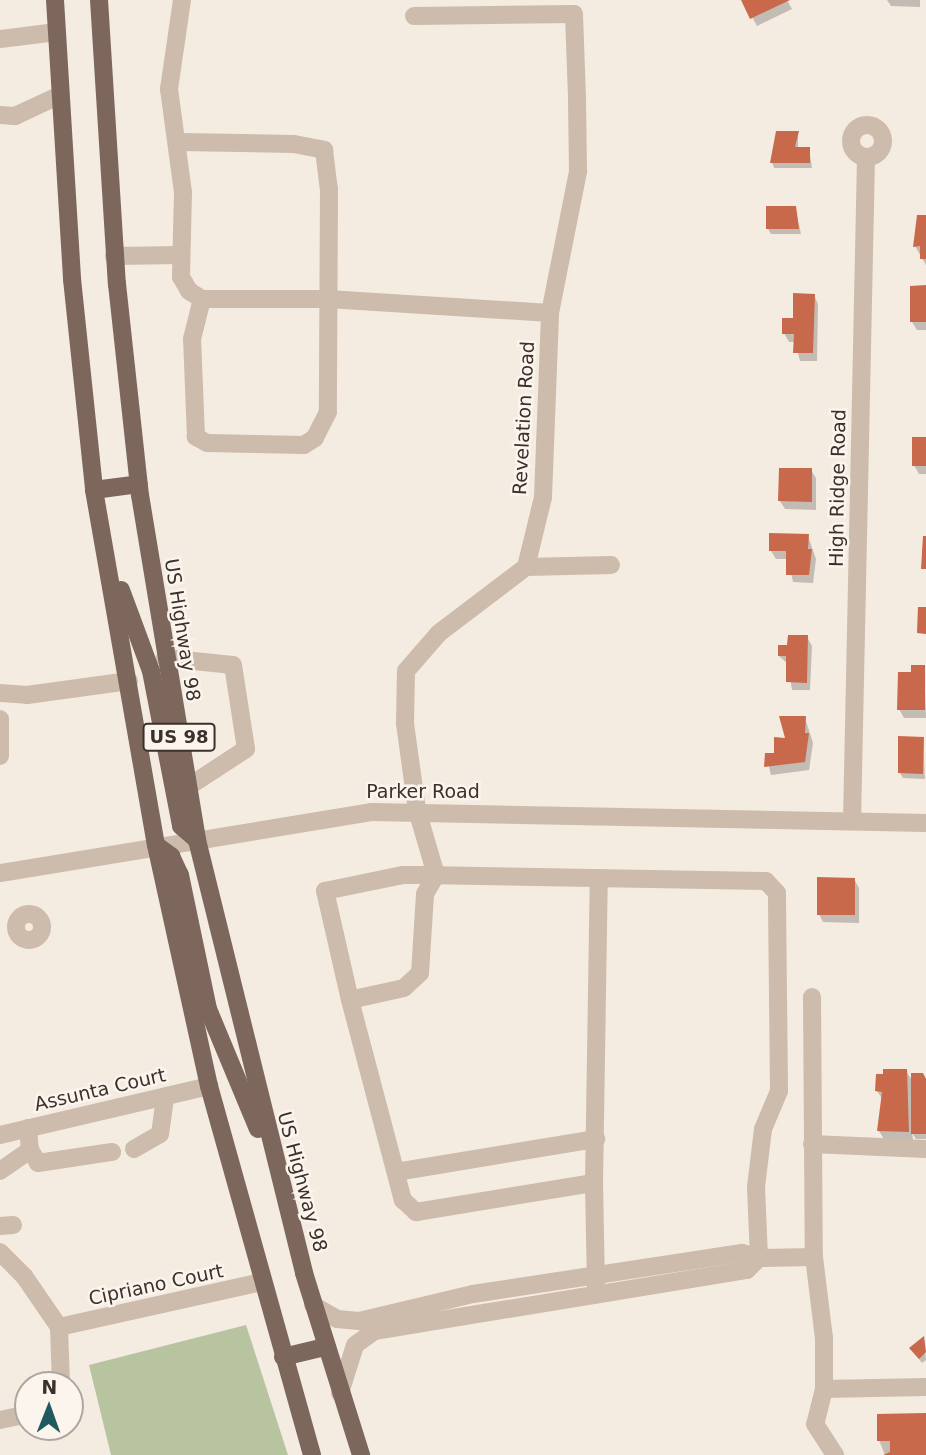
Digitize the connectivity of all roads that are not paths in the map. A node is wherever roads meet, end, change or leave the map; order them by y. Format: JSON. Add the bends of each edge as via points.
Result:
{"nodes":[{"id":1,"x":55,"y":0,"type":"edge"},
{"id":2,"x":99,"y":0,"type":"edge"},
{"id":3,"x":182,"y":0,"type":"edge"},
{"id":4,"x":414,"y":16,"type":"dead end"},
{"id":5,"x":57,"y":32,"type":"junction"},
{"id":6,"x":0,"y":39,"type":"edge"},
{"id":7,"x":60,"y":95,"type":"junction"},
{"id":8,"x":0,"y":115,"type":"edge"},
{"id":9,"x":180,"y":142,"type":"junction"},
{"id":10,"x":866,"y":157,"type":"dead end"},
{"id":11,"x":180,"y":255,"type":"junction"},
{"id":12,"x":114,"y":256,"type":"junction"},
{"id":13,"x":202,"y":299,"type":"junction"},
{"id":14,"x":328,"y":299,"type":"junction"},
{"id":15,"x":550,"y":313,"type":"junction"},
{"id":16,"x":139,"y":484,"type":"junction"},
{"id":17,"x":94,"y":490,"type":"junction"},
{"id":18,"x":104,"y":544,"type":"junction"},
{"id":19,"x":611,"y":565,"type":"dead end"},
{"id":20,"x":526,"y":567,"type":"junction"},
{"id":21,"x":165,"y":658,"type":"junction"},
{"id":22,"x":129,"y":681,"type":"junction"},
{"id":23,"x":0,"y":693,"type":"edge"},
{"id":24,"x":0,"y":719,"type":"edge"},
{"id":25,"x":0,"y":756,"type":"edge"},
{"id":26,"x":188,"y":787,"type":"junction"},
{"id":27,"x":417,"y":810,"type":"junction"},
{"id":28,"x":852,"y":821,"type":"junction"},
{"id":29,"x":926,"y":823,"type":"edge"},
{"id":30,"x":197,"y":840,"type":"junction"},
{"id":31,"x":156,"y":845,"type":"junction"},
{"id":32,"x":0,"y":873,"type":"edge"},
{"id":33,"x":436,"y":874,"type":"junction"},
{"id":34,"x":599,"y":878,"type":"junction"},
{"id":35,"x":812,"y":997,"type":"dead end"},
{"id":36,"x":350,"y":1000,"type":"junction"},
{"id":37,"x":209,"y":1086,"type":"junction"},
{"id":38,"x":165,"y":1097,"type":"junction"},
{"id":39,"x":28,"y":1128,"type":"junction"},
{"id":40,"x":0,"y":1135,"type":"edge"},
{"id":41,"x":596,"y":1139,"type":"junction"},
{"id":42,"x":812,"y":1144,"type":"junction"},
{"id":43,"x":134,"y":1149,"type":"dead end"},
{"id":44,"x":926,"y":1149,"type":"edge"},
{"id":45,"x":30,"y":1150,"type":"junction"},
{"id":46,"x":112,"y":1152,"type":"dead end"},
{"id":47,"x":275,"y":1163,"type":"junction"},
{"id":48,"x":0,"y":1171,"type":"edge"},
{"id":49,"x":396,"y":1172,"type":"junction"},
{"id":50,"x":594,"y":1183,"type":"junction"},
{"id":51,"x":0,"y":1252,"type":"edge"},
{"id":52,"x":814,"y":1257,"type":"junction"},
{"id":53,"x":759,"y":1258,"type":"junction"},
{"id":54,"x":593,"y":1275,"type":"junction"},
{"id":55,"x":262,"y":1282,"type":"junction"},
{"id":56,"x":597,"y":1294,"type":"junction"},
{"id":57,"x":313,"y":1305,"type":"junction"},
{"id":58,"x":58,"y":1327,"type":"junction"},
{"id":59,"x":374,"y":1331,"type":"junction"},
{"id":60,"x":325,"y":1347,"type":"junction"},
{"id":61,"x":283,"y":1357,"type":"junction"},
{"id":62,"x":60,"y":1371,"type":"edge"},
{"id":63,"x":926,"y":1387,"type":"edge"},
{"id":64,"x":824,"y":1389,"type":"junction"},
{"id":65,"x":340,"y":1393,"type":"junction"},
{"id":66,"x":312,"y":1455,"type":"edge"},
{"id":67,"x":361,"y":1455,"type":"edge"},
{"id":68,"x":835,"y":1455,"type":"edge"}],
"edges":[{"from":1,"to":5,"type":"main road","number":"US 98"},
{"from":2,"to":12,"type":"main road","name":"US Highway 98","number":"US 98"},
{"from":3,"to":9,"type":"street","via":[[169,89]]},
{"from":4,"to":15,"type":"street","name":"Revelation Road","via":[[574,14],[578,171]]},
{"from":5,"to":6,"type":"street"},
{"from":5,"to":7,"type":"main road","number":"US 98"},
{"from":7,"to":8,"type":"street","via":[[15,116]]},
{"from":7,"to":17,"type":"main road","number":"US 98","via":[[72,279]]},
{"from":9,"to":11,"type":"street"},
{"from":9,"to":14,"type":"street","via":[[294,144],[324,150]]},
{"from":10,"to":28,"type":"street","name":"High Ridge Road"},
{"from":11,"to":12,"type":"street"},
{"from":11,"to":13,"type":"street","via":[[181,277]]},
{"from":12,"to":16,"type":"main road","name":"US Highway 98","number":"US 98"},
{"from":13,"to":14,"type":"street"},
{"from":13,"to":14,"type":"street","via":[[192,340],[196,437],[207,443],[304,445],[315,438],[328,412]]},
{"from":14,"to":15,"type":"street"},
{"from":15,"to":20,"type":"street","name":"Revelation Road","via":[[543,497]]},
{"from":16,"to":17,"type":"main road"},
{"from":16,"to":21,"type":"main road","name":"US Highway 98","number":"US 98"},
{"from":17,"to":18,"type":"main road","number":"US 98"},
{"from":18,"to":22,"type":"main road","number":"US 98"},
{"from":18,"to":30,"type":"main road","via":[[151,671],[181,826]]},
{"from":19,"to":20,"type":"street"},
{"from":20,"to":27,"type":"street","via":[[439,633],[406,671],[405,723]]},
{"from":21,"to":26,"type":"main road","name":"US Highway 98","number":"US 98"},
{"from":21,"to":26,"type":"street","via":[[233,665],[246,749]]},
{"from":22,"to":23,"type":"street","via":[[27,695]]},
{"from":22,"to":31,"type":"main road","number":"US 98"},
{"from":24,"to":25,"type":"street"},
{"from":26,"to":30,"type":"main road","name":"US Highway 98","number":"US 98"},
{"from":27,"to":28,"type":"street","name":"Parker Road"},
{"from":27,"to":30,"type":"street","name":"Parker Road","via":[[355,814]]},
{"from":27,"to":33,"type":"street"},
{"from":28,"to":29,"type":"street","name":"Parker Road"},
{"from":30,"to":31,"type":"street","name":"Parker Road"},
{"from":30,"to":47,"type":"main road","name":"US Highway 98","number":"US 98"},
{"from":31,"to":32,"type":"street","name":"Parker Road"},
{"from":31,"to":37,"type":"main road","number":"US 98"},
{"from":31,"to":47,"type":"main road","via":[[171,856],[180,875],[208,1009],[234,1080]]},
{"from":33,"to":34,"type":"street"},
{"from":33,"to":36,"type":"street","via":[[425,894],[420,973],[404,988]]},
{"from":33,"to":36,"type":"street","via":[[325,891]]},
{"from":34,"to":41,"type":"street"},
{"from":34,"to":53,"type":"street","via":[[766,881],[777,892],[779,1091],[763,1129],[756,1187]]},
{"from":35,"to":42,"type":"street"},
{"from":36,"to":49,"type":"street"},
{"from":37,"to":38,"type":"street","name":"Assunta Court"},
{"from":37,"to":55,"type":"main road","number":"US 98"},
{"from":38,"to":39,"type":"street","name":"Assunta Court"},
{"from":38,"to":43,"type":"street","via":[[160,1133]]},
{"from":39,"to":40,"type":"street","name":"Assunta Court"},
{"from":39,"to":45,"type":"street"},
{"from":41,"to":49,"type":"street"},
{"from":41,"to":50,"type":"street"},
{"from":42,"to":44,"type":"street"},
{"from":42,"to":52,"type":"street"},
{"from":45,"to":46,"type":"street","via":[[38,1163]]},
{"from":45,"to":48,"type":"street"},
{"from":47,"to":57,"type":"main road","name":"US Highway 98","number":"US 98"},
{"from":49,"to":50,"type":"street","via":[[403,1200],[416,1212]]},
{"from":50,"to":54,"type":"street"},
{"from":51,"to":58,"type":"street","via":[[24,1276]]},
{"from":52,"to":53,"type":"street"},
{"from":52,"to":64,"type":"street","via":[[824,1338]]},
{"from":53,"to":54,"type":"street","via":[[742,1253]]},
{"from":53,"to":56,"type":"street","via":[[747,1270]]},
{"from":54,"to":56,"type":"street"},
{"from":54,"to":57,"type":"street","via":[[473,1294],[359,1321],[337,1319]]},
{"from":55,"to":58,"type":"street","name":"Cipriano Court"},
{"from":55,"to":61,"type":"main road","number":"US 98"},
{"from":56,"to":59,"type":"street"},
{"from":57,"to":60,"type":"main road","name":"US Highway 98","number":"US 98"},
{"from":58,"to":62,"type":"street"},
{"from":59,"to":60,"type":"street"},
{"from":59,"to":65,"type":"street","via":[[355,1345]]},
{"from":60,"to":61,"type":"main road"},
{"from":60,"to":65,"type":"main road","name":"US Highway 98","number":"US 98"},
{"from":61,"to":66,"type":"main road","number":"US 98"},
{"from":63,"to":64,"type":"street"},
{"from":64,"to":68,"type":"street","via":[[815,1424]]},
{"from":65,"to":67,"type":"main road","name":"US Highway 98","number":"US 98"}]}
